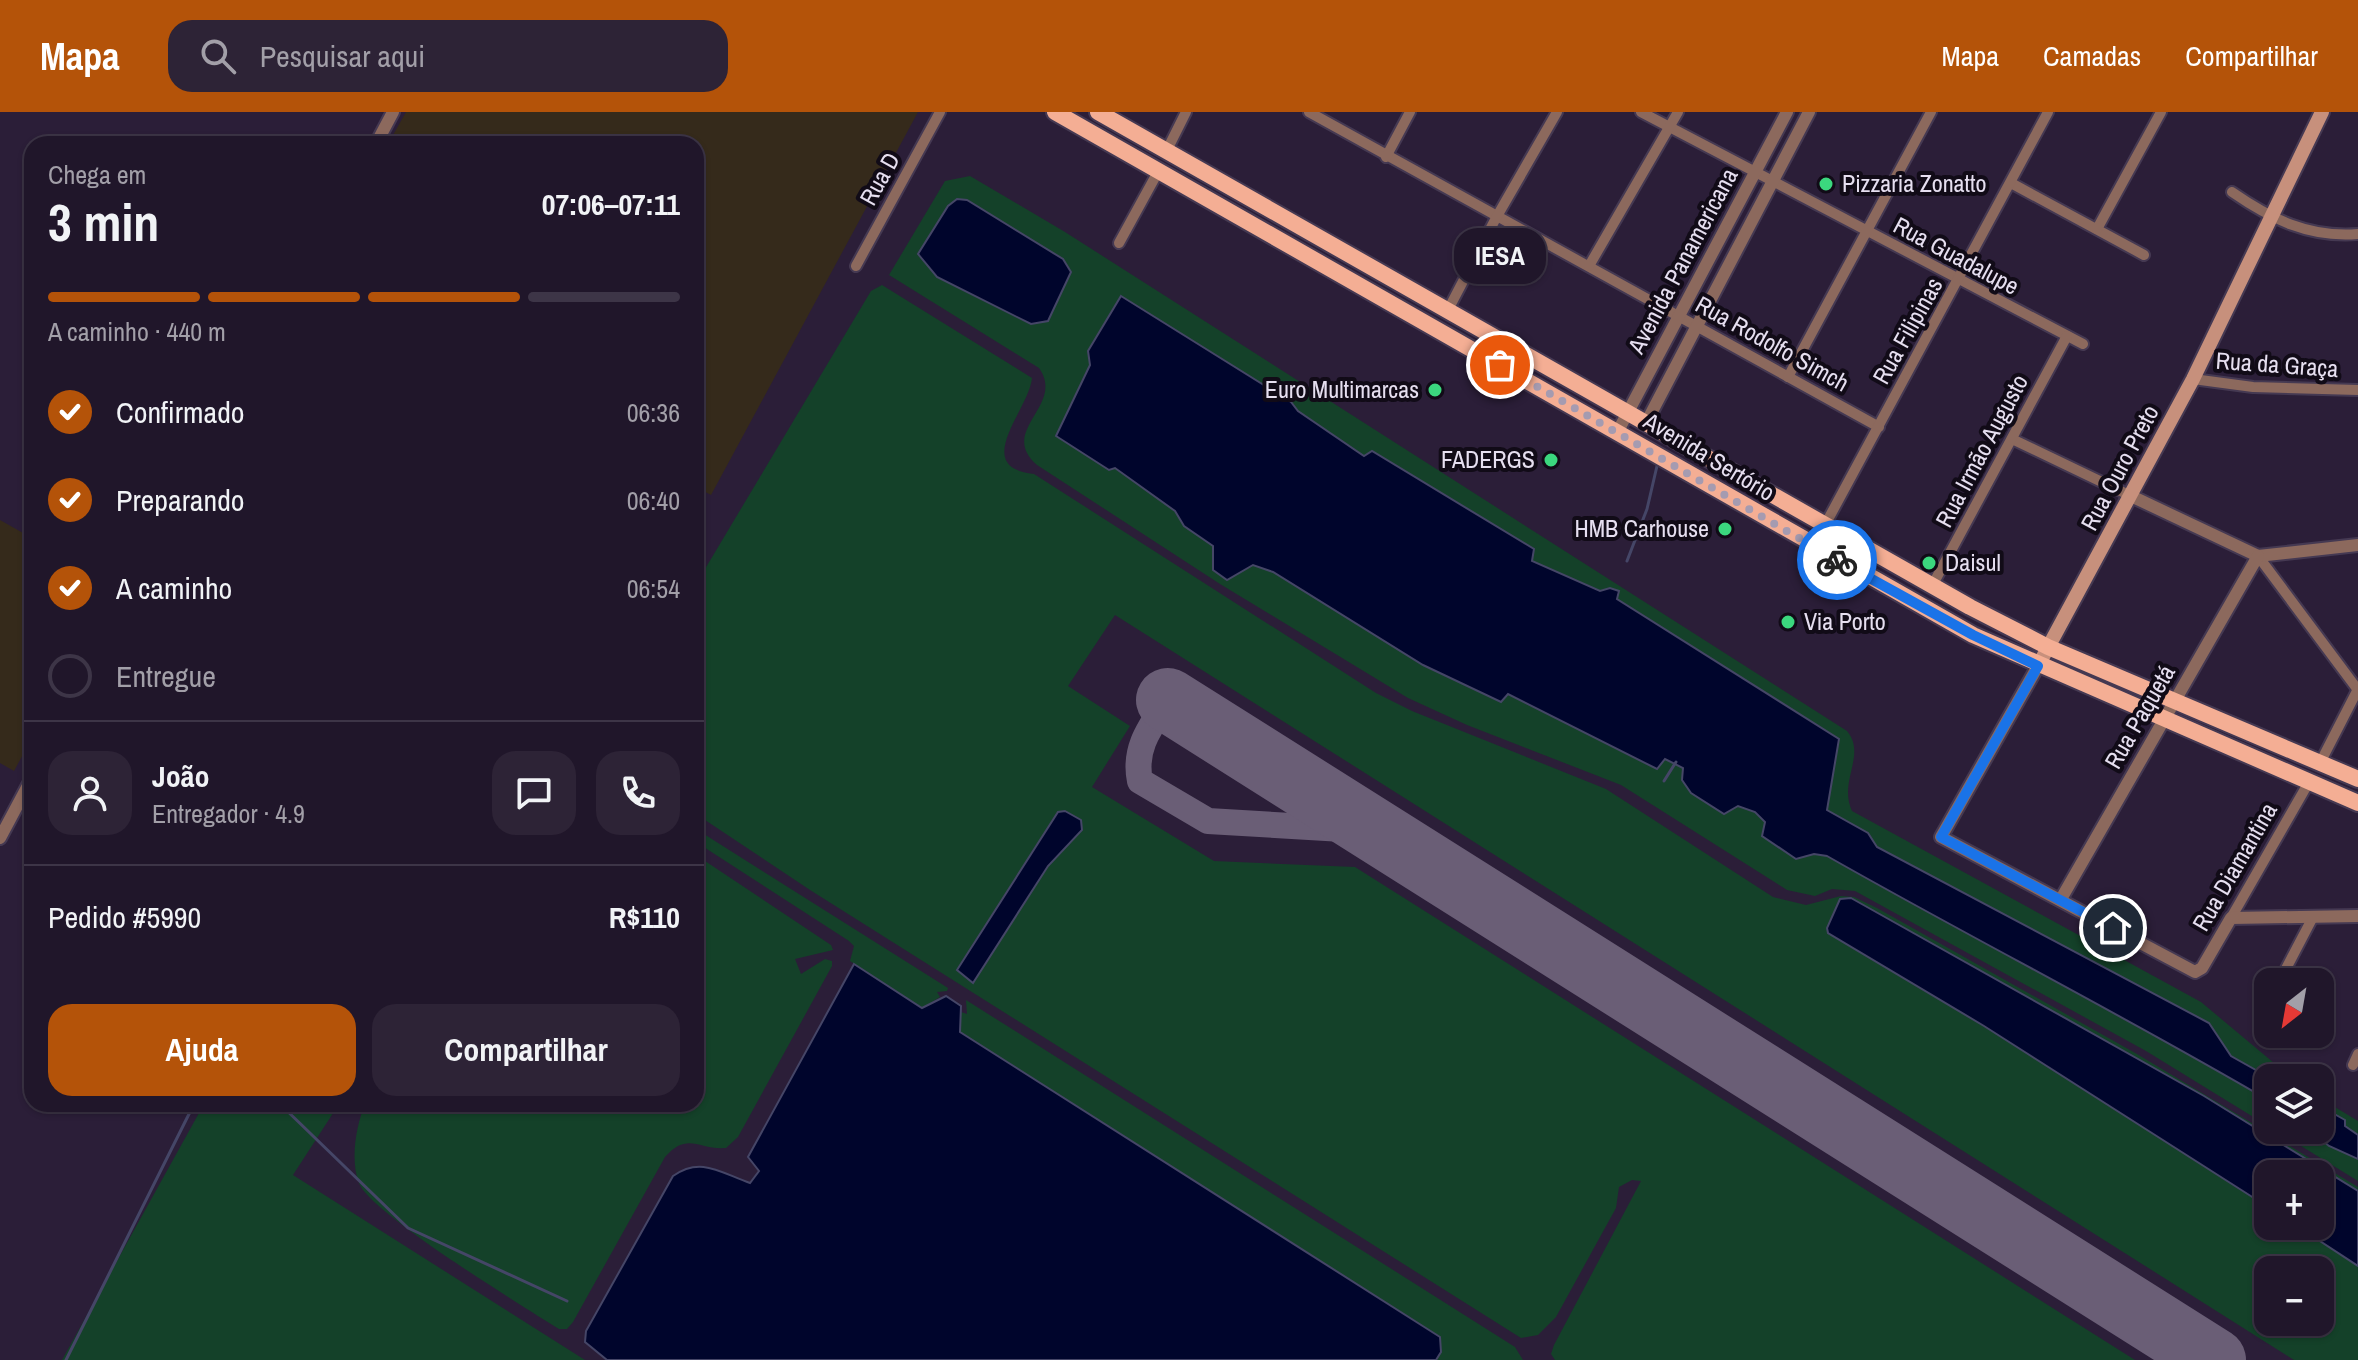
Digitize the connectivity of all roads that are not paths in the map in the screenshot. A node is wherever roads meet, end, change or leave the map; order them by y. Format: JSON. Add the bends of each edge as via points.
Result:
{"nodes":[{"id":1,"x":393,"y":112,"type":"edge"},
{"id":2,"x":940,"y":112,"type":"edge"},
{"id":3,"x":1055,"y":112,"type":"edge"},
{"id":4,"x":1098,"y":112,"type":"edge"},
{"id":5,"x":1186,"y":112,"type":"edge"},
{"id":6,"x":1309,"y":112,"type":"edge"},
{"id":7,"x":1410,"y":112,"type":"edge"},
{"id":8,"x":1557,"y":112,"type":"edge"},
{"id":9,"x":1641,"y":112,"type":"edge"},
{"id":10,"x":1678,"y":112,"type":"edge"},
{"id":11,"x":1787,"y":112,"type":"edge"},
{"id":12,"x":1809,"y":112,"type":"edge"},
{"id":13,"x":1931,"y":112,"type":"edge"},
{"id":14,"x":2048,"y":112,"type":"edge"},
{"id":15,"x":2161,"y":112,"type":"edge"},
{"id":16,"x":2322,"y":112,"type":"edge"},
{"id":17,"x":1670,"y":127,"type":"junction"},
{"id":18,"x":380,"y":136,"type":"edge"},
{"id":19,"x":1166,"y":152,"type":"junction"},
{"id":20,"x":1386,"y":157,"type":"junction"},
{"id":21,"x":1159,"y":170,"type":"junction"},
{"id":22,"x":1755,"y":172,"type":"junction"},
{"id":23,"x":1772,"y":181,"type":"junction"},
{"id":24,"x":2011,"y":183,"type":"junction"},
{"id":25,"x":2232,"y":192,"type":"dead end"},
{"id":26,"x":1496,"y":218,"type":"junction"},
{"id":27,"x":2270,"y":219,"type":"junction"},
{"id":28,"x":2097,"y":229,"type":"junction"},
{"id":29,"x":1868,"y":232,"type":"junction"},
{"id":30,"x":2358,"y":234,"type":"edge"},
{"id":31,"x":1119,"y":243,"type":"dead end"},
{"id":32,"x":2144,"y":255,"type":"dead end"},
{"id":33,"x":856,"y":266,"type":"dead end"},
{"id":34,"x":1589,"y":266,"type":"junction"},
{"id":35,"x":1959,"y":281,"type":"junction"},
{"id":36,"x":1448,"y":310,"type":"junction"},
{"id":37,"x":1678,"y":316,"type":"junction"},
{"id":38,"x":1696,"y":325,"type":"junction"},
{"id":39,"x":2067,"y":336,"type":"junction"},
{"id":40,"x":2083,"y":344,"type":"dead end"},
{"id":41,"x":1788,"y":377,"type":"junction"},
{"id":42,"x":2193,"y":379,"type":"junction"},
{"id":43,"x":2358,"y":390,"type":"edge"},
{"id":44,"x":1627,"y":412,"type":"junction"},
{"id":45,"x":1646,"y":423,"type":"junction"},
{"id":46,"x":1879,"y":427,"type":"junction"},
{"id":47,"x":1618,"y":431,"type":"junction"},
{"id":48,"x":2012,"y":439,"type":"junction"},
{"id":49,"x":2131,"y":496,"type":"junction"},
{"id":50,"x":1825,"y":525,"type":"junction"},
{"id":51,"x":2358,"y":545,"type":"edge"},
{"id":52,"x":2258,"y":556,"type":"junction"},
{"id":53,"x":1932,"y":586,"type":"junction"},
{"id":54,"x":2048,"y":647,"type":"junction"},
{"id":55,"x":2038,"y":666,"type":"junction"},
{"id":56,"x":2358,"y":689,"type":"edge"},
{"id":57,"x":2174,"y":702,"type":"junction"},
{"id":58,"x":2164,"y":720,"type":"junction"},
{"id":59,"x":2320,"y":763,"type":"junction"},
{"id":60,"x":2358,"y":779,"type":"edge"},
{"id":61,"x":2309,"y":782,"type":"junction"},
{"id":62,"x":24,"y":793,"type":"edge"},
{"id":63,"x":2358,"y":803,"type":"edge"},
{"id":64,"x":0,"y":838,"type":"edge"},
{"id":65,"x":2061,"y":899,"type":"junction"},
{"id":66,"x":2358,"y":916,"type":"edge"},
{"id":67,"x":2313,"y":917,"type":"junction"},
{"id":68,"x":2231,"y":918,"type":"junction"},
{"id":69,"x":2286,"y":968,"type":"edge"}],
"edges":[{"from":1,"to":18,"type":"street"},
{"from":2,"to":33,"type":"street","name":"Rua D"},
{"from":3,"to":21,"type":"main road","name":"Avenida Sertório"},
{"from":4,"to":19,"type":"main road","name":"Avenida Sertório"},
{"from":5,"to":19,"type":"street"},
{"from":6,"to":20,"type":"street","name":"Rua Rodolfo Simch"},
{"from":7,"to":20,"type":"street"},
{"from":8,"to":26,"type":"street"},
{"from":9,"to":17,"type":"street","name":"Rua Guadalupe"},
{"from":10,"to":17,"type":"street"},
{"from":11,"to":22,"type":"street","name":"Avenida Panamericana"},
{"from":12,"to":23,"type":"street","name":"Avenida Panamericana"},
{"from":13,"to":29,"type":"street"},
{"from":14,"to":24,"type":"street","name":"Rua Filipinas"},
{"from":15,"to":28,"type":"street"},
{"from":16,"to":27,"type":"main road","name":"Rua Ouro Preto"},
{"from":17,"to":22,"type":"street","name":"Rua Guadalupe"},
{"from":17,"to":34,"type":"street"},
{"from":19,"to":36,"type":"main road","name":"Avenida Sertório"},
{"from":20,"to":26,"type":"street","name":"Rua Rodolfo Simch"},
{"from":21,"to":31,"type":"street"},
{"from":21,"to":47,"type":"main road","name":"Avenida Sertório"},
{"from":22,"to":23,"type":"street","name":"Rua Guadalupe"},
{"from":22,"to":37,"type":"street","name":"Avenida Panamericana"},
{"from":23,"to":29,"type":"street","name":"Rua Guadalupe"},
{"from":23,"to":38,"type":"street","name":"Avenida Panamericana"},
{"from":24,"to":28,"type":"street"},
{"from":24,"to":35,"type":"street","name":"Rua Filipinas"},
{"from":25,"to":27,"type":"street"},
{"from":26,"to":34,"type":"street","name":"Rua Rodolfo Simch"},
{"from":26,"to":36,"type":"street"},
{"from":27,"to":30,"type":"street","via":[[2313,232]]},
{"from":27,"to":42,"type":"main road","name":"Rua Ouro Preto"},
{"from":28,"to":32,"type":"street"},
{"from":29,"to":35,"type":"street","name":"Rua Guadalupe"},
{"from":29,"to":41,"type":"street"},
{"from":34,"to":37,"type":"street","name":"Rua Rodolfo Simch"},
{"from":35,"to":39,"type":"street","name":"Rua Guadalupe"},
{"from":35,"to":46,"type":"street","name":"Rua Filipinas"},
{"from":36,"to":44,"type":"main road","name":"Avenida Sertório"},
{"from":37,"to":38,"type":"street","name":"Rua Rodolfo Simch"},
{"from":37,"to":44,"type":"street","name":"Avenida Panamericana"},
{"from":38,"to":41,"type":"street","name":"Rua Rodolfo Simch"},
{"from":38,"to":45,"type":"street","name":"Avenida Panamericana"},
{"from":39,"to":40,"type":"street","name":"Rua Guadalupe"},
{"from":39,"to":48,"type":"street","name":"Rua Irmão Augusto"},
{"from":41,"to":46,"type":"street","name":"Rua Rodolfo Simch"},
{"from":42,"to":43,"type":"street","name":"Rua da Graça"},
{"from":42,"to":49,"type":"main road","name":"Rua Ouro Preto"},
{"from":44,"to":45,"type":"main road","name":"Avenida Sertório"},
{"from":44,"to":47,"type":"street","name":"Avenida Panamericana"},
{"from":45,"to":50,"type":"main road","name":"Avenida Sertório"},
{"from":46,"to":50,"type":"street","name":"Rua Filipinas"},
{"from":47,"to":55,"type":"main road","name":"Avenida Sertório","via":[[1840,561]]},
{"from":48,"to":49,"type":"street"},
{"from":48,"to":53,"type":"street","name":"Rua Irmão Augusto"},
{"from":49,"to":52,"type":"street"},
{"from":49,"to":54,"type":"main road","name":"Rua Ouro Preto"},
{"from":50,"to":53,"type":"main road","name":"Avenida Sertório"},
{"from":51,"to":52,"type":"street"},
{"from":52,"to":56,"type":"street"},
{"from":52,"to":57,"type":"street","name":"Rua Paquetá"},
{"from":53,"to":54,"type":"main road","name":"Avenida Sertório"},
{"from":54,"to":55,"type":"main road","name":"Rua Ouro Preto"},
{"from":54,"to":57,"type":"main road","name":"Avenida Sertório"},
{"from":55,"to":58,"type":"main road","name":"Avenida Sertório"},
{"from":55,"to":65,"type":"street","name":"Rua Ouro Preto","via":[[1941,837]]},
{"from":56,"to":59,"type":"street"},
{"from":57,"to":58,"type":"street","name":"Rua Paquetá"},
{"from":57,"to":59,"type":"main road","name":"Avenida Sertório"},
{"from":58,"to":61,"type":"main road","name":"Avenida Sertório"},
{"from":58,"to":65,"type":"street","name":"Rua Paquetá"},
{"from":59,"to":60,"type":"main road","name":"Avenida Sertório"},
{"from":61,"to":63,"type":"main road","name":"Avenida Sertório"},
{"from":61,"to":68,"type":"street","name":"Rua Diamantina"},
{"from":62,"to":64,"type":"street"},
{"from":65,"to":68,"type":"street","name":"Rua Diamantina","via":[[2198,972]]},
{"from":66,"to":67,"type":"street"},
{"from":67,"to":68,"type":"street"},
{"from":67,"to":69,"type":"street"}]}
